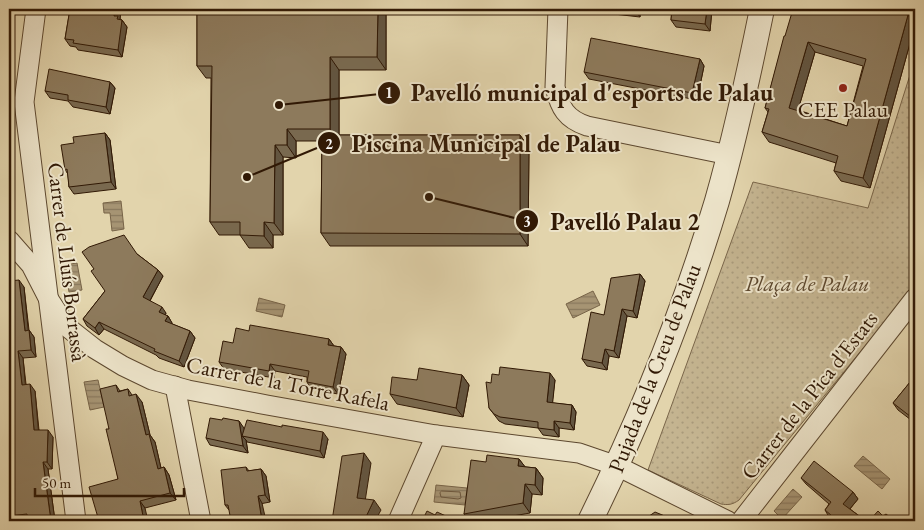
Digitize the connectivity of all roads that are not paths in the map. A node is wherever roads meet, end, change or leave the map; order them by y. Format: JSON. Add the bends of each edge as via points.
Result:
{"nodes":[{"id":1,"x":36,"y":9,"type":"edge"},
{"id":2,"x":558,"y":9,"type":"edge"},
{"id":3,"x":762,"y":9,"type":"edge"},
{"id":4,"x":729,"y":155,"type":"junction"},
{"id":5,"x":9,"y":240,"type":"edge"},
{"id":6,"x":48,"y":298,"type":"junction"},
{"id":7,"x":915,"y":298,"type":"edge"},
{"id":8,"x":175,"y":386,"type":"junction"},
{"id":9,"x":436,"y":435,"type":"junction"},
{"id":10,"x":617,"y":466,"type":"junction"},
{"id":11,"x":76,"y":521,"type":"edge"},
{"id":12,"x":201,"y":521,"type":"edge"},
{"id":13,"x":398,"y":521,"type":"edge"},
{"id":14,"x":590,"y":521,"type":"edge"},
{"id":15,"x":728,"y":521,"type":"edge"},
{"id":16,"x":741,"y":521,"type":"edge"}],
"edges":[{"from":1,"to":6,"type":"street","name":"Carrer de Lluís Borrassà","via":[[24,102]]},
{"from":2,"to":4,"type":"street","via":[[555,86],[568,116],[587,126]]},
{"from":3,"to":4,"type":"street","name":"Pujada de la Creu de Palau"},
{"from":4,"to":10,"type":"street","name":"Pujada de la Creu de Palau","via":[[671,338]]},
{"from":5,"to":6,"type":"street","name":"Carrer de la Torre Rafela","via":[[31,265]]},
{"from":6,"to":8,"type":"street","name":"Carrer de la Torre Rafela","via":[[67,327],[95,349],[152,380]]},
{"from":6,"to":11,"type":"street","name":"Carrer de Lluís Borrassà"},
{"from":7,"to":16,"type":"street","name":"Carrer de la Pica d'Estats"},
{"from":8,"to":9,"type":"street","name":"Carrer de la Torre Rafela"},
{"from":8,"to":12,"type":"street"},
{"from":9,"to":10,"type":"street","name":"Carrer de la Torre Rafela","via":[[579,453]]},
{"from":9,"to":13,"type":"street"},
{"from":10,"to":14,"type":"street","name":"Pujada de la Creu de Palau"},
{"from":10,"to":15,"type":"street","name":"Carrer de la Torre Rafela"}]}
